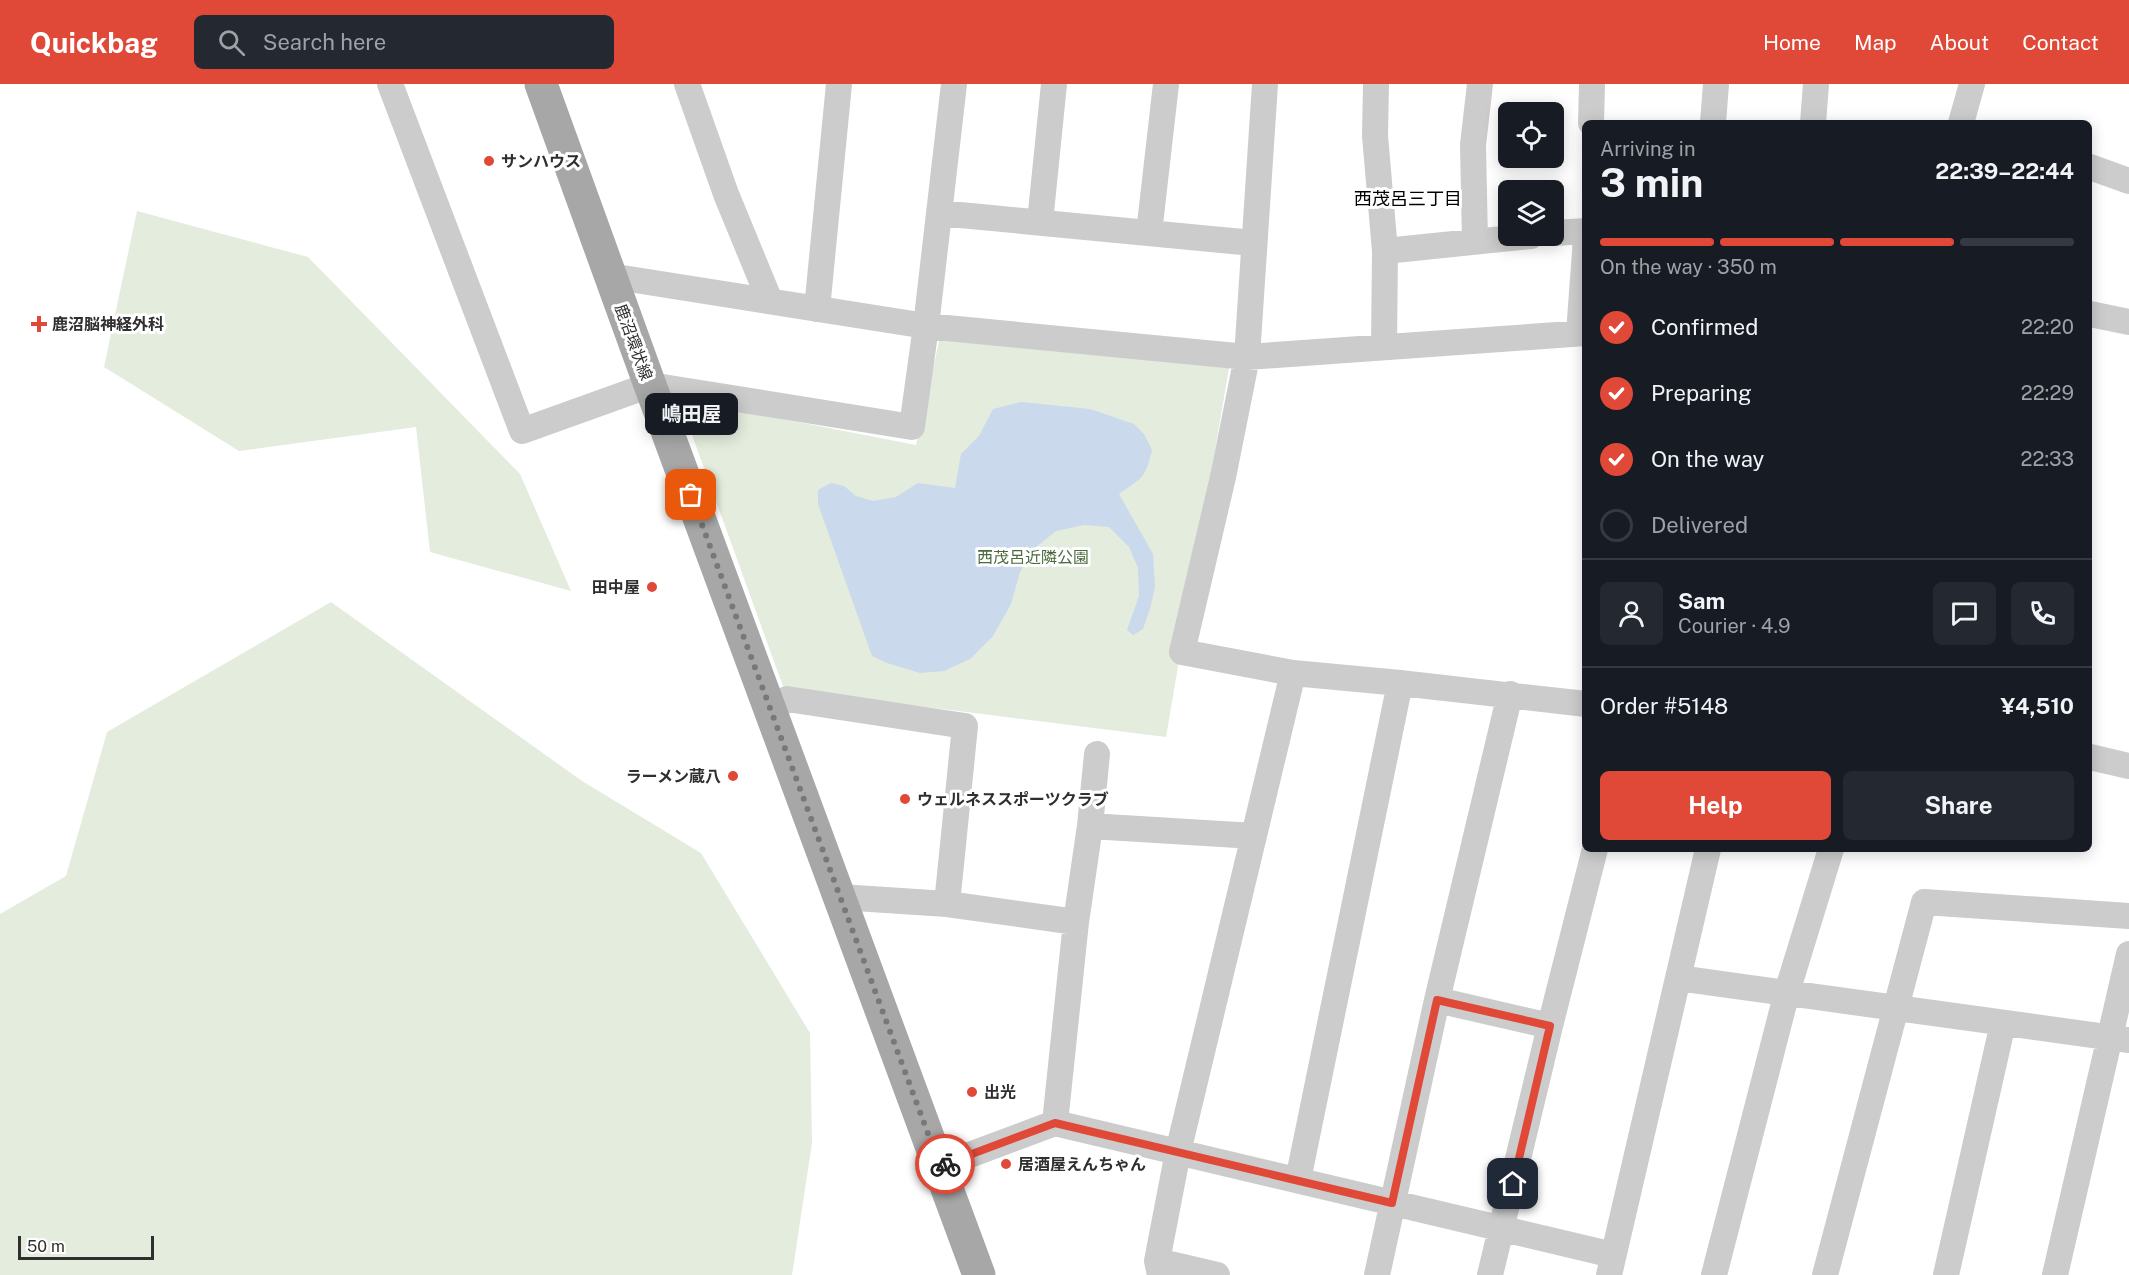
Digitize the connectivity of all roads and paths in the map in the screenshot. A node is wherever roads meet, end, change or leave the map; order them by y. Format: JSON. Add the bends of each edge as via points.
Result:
{"nodes":[{"id":1,"x":390,"y":84,"type":"edge"},
{"id":2,"x":541,"y":84,"type":"edge"},
{"id":3,"x":687,"y":84,"type":"edge"},
{"id":4,"x":839,"y":84,"type":"edge"},
{"id":5,"x":954,"y":84,"type":"edge"},
{"id":6,"x":1054,"y":84,"type":"edge"},
{"id":7,"x":1166,"y":84,"type":"edge"},
{"id":8,"x":1266,"y":84,"type":"edge"},
{"id":9,"x":1376,"y":84,"type":"edge"},
{"id":10,"x":1480,"y":84,"type":"edge"},
{"id":11,"x":1592,"y":84,"type":"edge"},
{"id":12,"x":1716,"y":84,"type":"edge"},
{"id":13,"x":1816,"y":84,"type":"edge"},
{"id":14,"x":1972,"y":84,"type":"edge"},
{"id":15,"x":1591,"y":120,"type":"edge"},
{"id":16,"x":1713,"y":120,"type":"edge"},
{"id":17,"x":1813,"y":120,"type":"edge"},
{"id":18,"x":1964,"y":120,"type":"edge"},
{"id":19,"x":2092,"y":168,"type":"edge"},
{"id":20,"x":2129,"y":181,"type":"edge"},
{"id":21,"x":939,"y":213,"type":"junction"},
{"id":22,"x":1040,"y":222,"type":"junction"},
{"id":23,"x":1582,"y":231,"type":"edge"},
{"id":24,"x":1564,"y":232,"type":"edge"},
{"id":25,"x":1149,"y":233,"type":"junction"},
{"id":26,"x":1498,"y":238,"type":"edge"},
{"id":27,"x":1475,"y":240,"type":"junction"},
{"id":28,"x":1253,"y":243,"type":"junction"},
{"id":29,"x":1385,"y":251,"type":"junction"},
{"id":30,"x":610,"y":276,"type":"junction"},
{"id":31,"x":770,"y":301,"type":"junction"},
{"id":32,"x":817,"y":309,"type":"junction"},
{"id":33,"x":2092,"y":314,"type":"edge"},
{"id":34,"x":2129,"y":322,"type":"edge"},
{"id":35,"x":926,"y":326,"type":"junction"},
{"id":36,"x":1582,"y":333,"type":"edge"},
{"id":37,"x":1384,"y":347,"type":"junction"},
{"id":38,"x":1247,"y":357,"type":"junction"},
{"id":39,"x":650,"y":385,"type":"junction"},
{"id":40,"x":1293,"y":673,"type":"junction"},
{"id":41,"x":1400,"y":682,"type":"junction"},
{"id":42,"x":1510,"y":694,"type":"junction"},
{"id":43,"x":1582,"y":703,"type":"edge"},
{"id":44,"x":769,"y":706,"type":"junction"},
{"id":45,"x":1097,"y":754,"type":"dead end"},
{"id":46,"x":2092,"y":757,"type":"edge"},
{"id":47,"x":2129,"y":766,"type":"edge"},
{"id":48,"x":1090,"y":826,"type":"junction"},
{"id":49,"x":1254,"y":836,"type":"junction"},
{"id":50,"x":1594,"y":852,"type":"edge"},
{"id":51,"x":1707,"y":852,"type":"edge"},
{"id":52,"x":1830,"y":852,"type":"edge"},
{"id":53,"x":840,"y":897,"type":"junction"},
{"id":54,"x":946,"y":904,"type":"junction"},
{"id":55,"x":2129,"y":916,"type":"edge"},
{"id":56,"x":1076,"y":922,"type":"junction"},
{"id":57,"x":2129,"y":954,"type":"edge"},
{"id":58,"x":1678,"y":978,"type":"junction"},
{"id":59,"x":1787,"y":992,"type":"junction"},
{"id":60,"x":1437,"y":1000,"type":"junction"},
{"id":61,"x":1895,"y":1008,"type":"junction"},
{"id":62,"x":2003,"y":1023,"type":"junction"},
{"id":63,"x":1550,"y":1026,"type":"junction"},
{"id":64,"x":2119,"y":1039,"type":"edge"},
{"id":65,"x":1055,"y":1123,"type":"junction"},
{"id":66,"x":1178,"y":1152,"type":"junction"},
{"id":67,"x":940,"y":1166,"type":"junction"},
{"id":68,"x":1298,"y":1180,"type":"junction"},
{"id":69,"x":1392,"y":1203,"type":"junction"},
{"id":70,"x":1502,"y":1228,"type":"junction"},
{"id":71,"x":1611,"y":1265,"type":"edge"},
{"id":72,"x":1159,"y":1268,"type":"edge"},
{"id":73,"x":980,"y":1275,"type":"edge"},
{"id":74,"x":1217,"y":1275,"type":"edge"},
{"id":75,"x":1377,"y":1275,"type":"edge"},
{"id":76,"x":1490,"y":1275,"type":"edge"},
{"id":77,"x":1714,"y":1275,"type":"edge"},
{"id":78,"x":1826,"y":1275,"type":"edge"},
{"id":79,"x":1946,"y":1275,"type":"edge"},
{"id":80,"x":2055,"y":1275,"type":"edge"}],
"edges":[{"from":1,"to":39,"type":"street","via":[[522,431]]},
{"from":2,"to":30,"type":"main road","name":"鹿沼環状線"},
{"from":3,"to":31,"type":"street"},
{"from":4,"to":32,"type":"street"},
{"from":5,"to":21,"type":"street"},
{"from":6,"to":22,"type":"street"},
{"from":7,"to":25,"type":"street"},
{"from":8,"to":28,"type":"street"},
{"from":9,"to":29,"type":"street","via":[[1375,136]]},
{"from":10,"to":27,"type":"street","via":[[1473,145]]},
{"from":11,"to":15,"type":"street"},
{"from":12,"to":16,"type":"street"},
{"from":13,"to":17,"type":"street"},
{"from":14,"to":18,"type":"street"},
{"from":19,"to":20,"type":"street"},
{"from":21,"to":22,"type":"street"},
{"from":21,"to":35,"type":"street"},
{"from":22,"to":25,"type":"street"},
{"from":23,"to":24,"type":"street"},
{"from":25,"to":28,"type":"street"},
{"from":26,"to":27,"type":"street"},
{"from":27,"to":29,"type":"street"},
{"from":28,"to":38,"type":"street"},
{"from":29,"to":37,"type":"street"},
{"from":30,"to":31,"type":"street"},
{"from":30,"to":39,"type":"main road","name":"鹿沼環状線"},
{"from":31,"to":32,"type":"street"},
{"from":32,"to":35,"type":"street"},
{"from":33,"to":34,"type":"street"},
{"from":35,"to":38,"type":"street"},
{"from":35,"to":39,"type":"street","via":[[912,428]]},
{"from":36,"to":37,"type":"street"},
{"from":37,"to":38,"type":"street"},
{"from":38,"to":40,"type":"street","via":[[1182,652]]},
{"from":39,"to":44,"type":"main road","name":"鹿沼環状線"},
{"from":40,"to":41,"type":"street"},
{"from":40,"to":49,"type":"street"},
{"from":41,"to":42,"type":"street"},
{"from":41,"to":68,"type":"street"},
{"from":42,"to":43,"type":"street"},
{"from":42,"to":60,"type":"street"},
{"from":44,"to":53,"type":"main road","name":"鹿沼環状線"},
{"from":44,"to":54,"type":"street","via":[[787,699],[965,726]]},
{"from":45,"to":48,"type":"street"},
{"from":46,"to":47,"type":"street"},
{"from":48,"to":49,"type":"street"},
{"from":48,"to":56,"type":"street"},
{"from":49,"to":66,"type":"street"},
{"from":50,"to":63,"type":"street"},
{"from":51,"to":58,"type":"street"},
{"from":52,"to":59,"type":"street"},
{"from":53,"to":54,"type":"street"},
{"from":53,"to":67,"type":"main road","name":"鹿沼環状線"},
{"from":54,"to":56,"type":"street"},
{"from":55,"to":61,"type":"street","via":[[1924,902]]},
{"from":56,"to":65,"type":"street"},
{"from":57,"to":64,"type":"street"},
{"from":58,"to":59,"type":"street"},
{"from":58,"to":71,"type":"street"},
{"from":59,"to":61,"type":"street"},
{"from":59,"to":77,"type":"street"},
{"from":60,"to":63,"type":"street"},
{"from":60,"to":69,"type":"street"},
{"from":61,"to":62,"type":"street"},
{"from":61,"to":78,"type":"street"},
{"from":62,"to":64,"type":"street"},
{"from":62,"to":79,"type":"street"},
{"from":63,"to":70,"type":"street"},
{"from":64,"to":80,"type":"street"},
{"from":65,"to":66,"type":"street"},
{"from":65,"to":67,"type":"street"},
{"from":66,"to":68,"type":"street"},
{"from":66,"to":72,"type":"street"},
{"from":67,"to":73,"type":"main road","name":"鹿沼環状線"},
{"from":68,"to":69,"type":"street"},
{"from":69,"to":70,"type":"street"},
{"from":69,"to":75,"type":"street"},
{"from":70,"to":71,"type":"street"},
{"from":70,"to":76,"type":"street"},
{"from":72,"to":74,"type":"street"}]}
